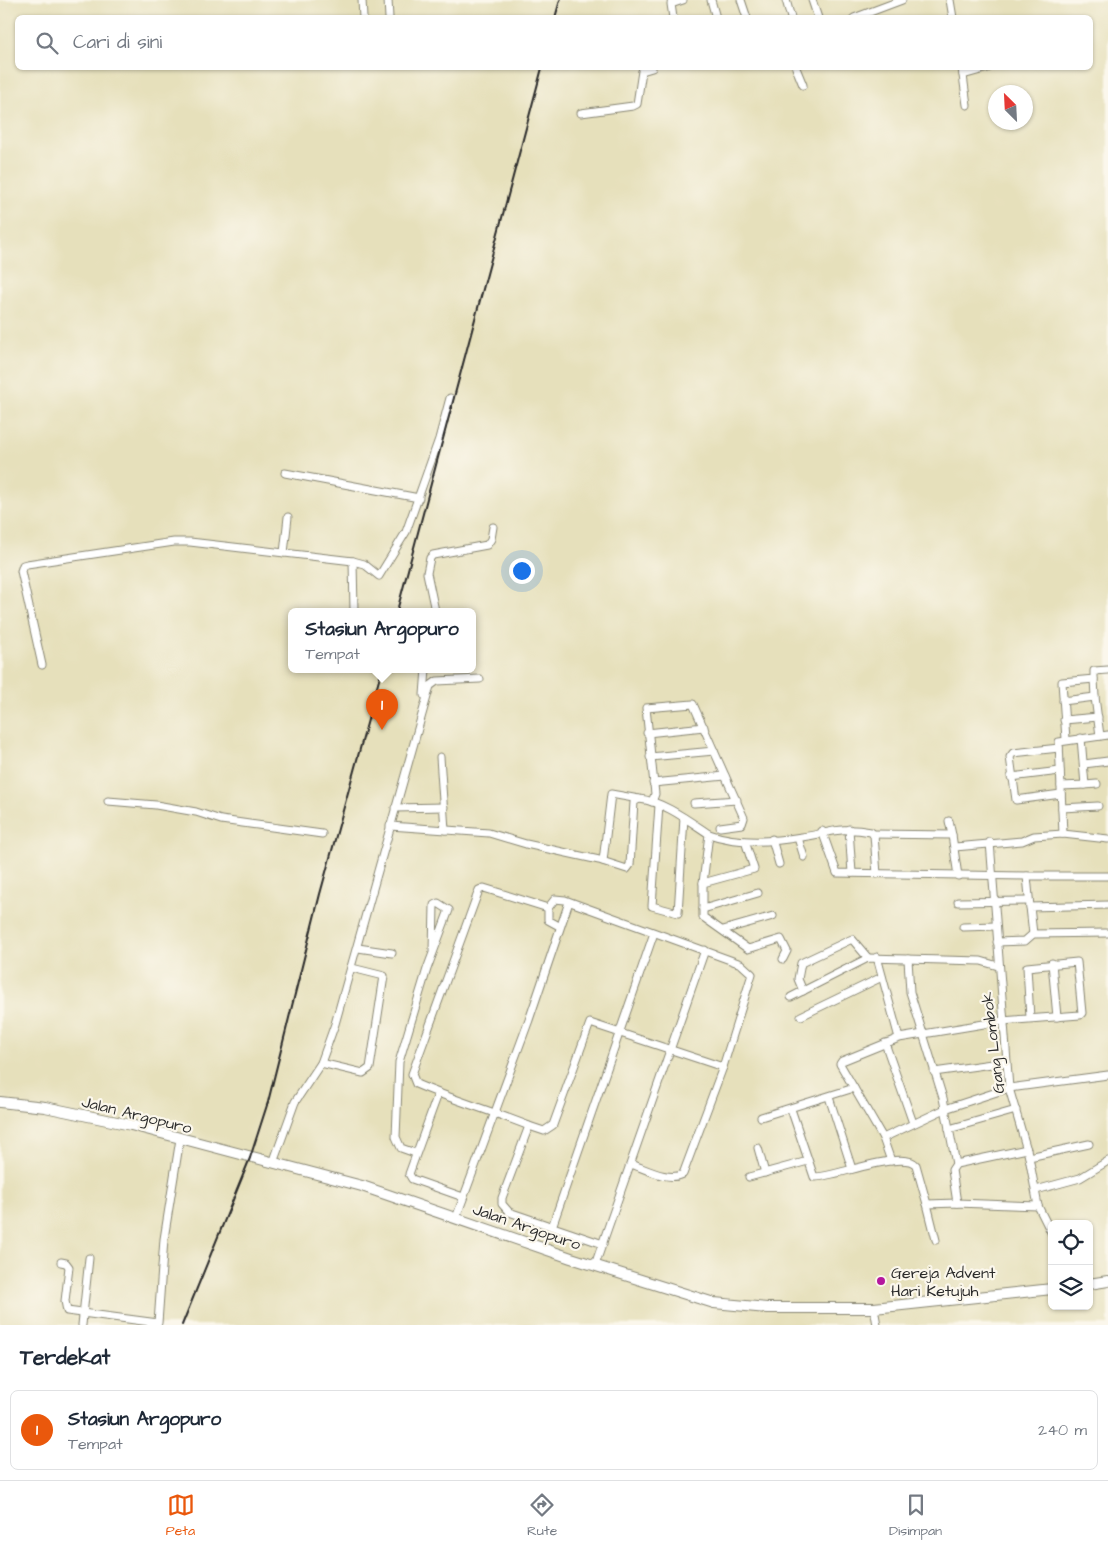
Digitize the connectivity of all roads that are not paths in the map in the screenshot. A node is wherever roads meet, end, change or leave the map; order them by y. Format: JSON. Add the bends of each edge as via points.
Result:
{"nodes":[{"id":1,"x":362,"y":0,"type":"edge"},
{"id":2,"x":388,"y":0,"type":"edge"},
{"id":3,"x":683,"y":0,"type":"edge"},
{"id":4,"x":711,"y":0,"type":"edge"},
{"id":5,"x":741,"y":0,"type":"edge"},
{"id":6,"x":786,"y":0,"type":"edge"},
{"id":7,"x":812,"y":0,"type":"edge"},
{"id":8,"x":902,"y":0,"type":"edge"},
{"id":9,"x":950,"y":0,"type":"edge"},
{"id":10,"x":363,"y":15,"type":"edge"},
{"id":11,"x":389,"y":15,"type":"edge"},
{"id":12,"x":673,"y":15,"type":"edge"},
{"id":13,"x":715,"y":15,"type":"edge"},
{"id":14,"x":746,"y":15,"type":"edge"},
{"id":15,"x":790,"y":15,"type":"edge"},
{"id":16,"x":817,"y":15,"type":"edge"},
{"id":17,"x":862,"y":15,"type":"edge"},
{"id":18,"x":953,"y":15,"type":"edge"},
{"id":19,"x":647,"y":70,"type":"edge"},
{"id":20,"x":797,"y":70,"type":"edge"},
{"id":21,"x":962,"y":71,"type":"edge"},
{"id":22,"x":802,"y":85,"type":"dead end"},
{"id":23,"x":967,"y":105,"type":"dead end"},
{"id":24,"x":581,"y":113,"type":"dead end"},
{"id":25,"x":450,"y":398,"type":"dead end"},
{"id":26,"x":284,"y":473,"type":"dead end"},
{"id":27,"x":419,"y":498,"type":"junction"},
{"id":28,"x":288,"y":517,"type":"dead end"},
{"id":29,"x":493,"y":528,"type":"dead end"},
{"id":30,"x":284,"y":553,"type":"junction"},
{"id":31,"x":353,"y":561,"type":"junction"},
{"id":32,"x":354,"y":608,"type":"edge"},
{"id":33,"x":434,"y":608,"type":"edge"},
{"id":34,"x":42,"y":665,"type":"dead end"},
{"id":35,"x":1108,"y":670,"type":"edge"},
{"id":36,"x":426,"y":673,"type":"edge"},
{"id":37,"x":480,"y":679,"type":"dead end"},
{"id":38,"x":1094,"y":679,"type":"junction"},
{"id":39,"x":1095,"y":697,"type":"junction"},
{"id":40,"x":1063,"y":701,"type":"junction"},
{"id":41,"x":422,"y":710,"type":"junction"},
{"id":42,"x":1098,"y":717,"type":"junction"},
{"id":43,"x":1064,"y":720,"type":"junction"},
{"id":44,"x":704,"y":727,"type":"junction"},
{"id":45,"x":648,"y":733,"type":"junction"},
{"id":46,"x":1108,"y":735,"type":"edge"},
{"id":47,"x":1100,"y":736,"type":"junction"},
{"id":48,"x":1082,"y":738,"type":"junction"},
{"id":49,"x":1066,"y":740,"type":"junction"},
{"id":50,"x":1059,"y":748,"type":"junction"},
{"id":51,"x":714,"y":751,"type":"junction"},
{"id":52,"x":440,"y":757,"type":"dead end"},
{"id":53,"x":650,"y":758,"type":"junction"},
{"id":54,"x":1108,"y":761,"type":"edge"},
{"id":55,"x":1084,"y":764,"type":"junction"},
{"id":56,"x":1060,"y":771,"type":"junction"},
{"id":57,"x":725,"y":776,"type":"junction"},
{"id":58,"x":1011,"y":777,"type":"junction"},
{"id":59,"x":653,"y":783,"type":"junction"},
{"id":60,"x":1086,"y":784,"type":"junction"},
{"id":61,"x":1097,"y":784,"type":"dead end"},
{"id":62,"x":1061,"y":790,"type":"junction"},
{"id":63,"x":639,"y":799,"type":"junction"},
{"id":64,"x":737,"y":800,"type":"junction"},
{"id":65,"x":108,"y":801,"type":"dead end"},
{"id":66,"x":694,"y":803,"type":"dead end"},
{"id":67,"x":656,"y":804,"type":"junction"},
{"id":68,"x":1098,"y":806,"type":"dead end"},
{"id":69,"x":444,"y":807,"type":"junction"},
{"id":70,"x":395,"y":808,"type":"junction"},
{"id":71,"x":1062,"y":813,"type":"junction"},
{"id":72,"x":684,"y":818,"type":"junction"},
{"id":73,"x":949,"y":821,"type":"dead end"},
{"id":74,"x":390,"y":826,"type":"junction"},
{"id":75,"x":720,"y":827,"type":"dead end"},
{"id":76,"x":849,"y":829,"type":"junction"},
{"id":77,"x":445,"y":830,"type":"junction"},
{"id":78,"x":822,"y":831,"type":"junction"},
{"id":79,"x":322,"y":834,"type":"dead end"},
{"id":80,"x":709,"y":834,"type":"junction"},
{"id":81,"x":873,"y":834,"type":"junction"},
{"id":82,"x":1063,"y":834,"type":"junction"},
{"id":83,"x":952,"y":835,"type":"junction"},
{"id":84,"x":1108,"y":836,"type":"edge"},
{"id":85,"x":798,"y":838,"type":"junction"},
{"id":86,"x":772,"y":839,"type":"junction"},
{"id":87,"x":745,"y":841,"type":"junction"},
{"id":88,"x":990,"y":842,"type":"junction"},
{"id":89,"x":955,"y":847,"type":"junction"},
{"id":90,"x":804,"y":857,"type":"dead end"},
{"id":91,"x":603,"y":862,"type":"junction"},
{"id":92,"x":779,"y":864,"type":"dead end"},
{"id":93,"x":852,"y":873,"type":"junction"},
{"id":94,"x":877,"y":874,"type":"junction"},
{"id":95,"x":994,"y":874,"type":"junction"},
{"id":96,"x":958,"y":876,"type":"junction"},
{"id":97,"x":1026,"y":876,"type":"junction"},
{"id":98,"x":1108,"y":876,"type":"edge"},
{"id":99,"x":703,"y":883,"type":"junction"},
{"id":100,"x":758,"y":893,"type":"dead end"},
{"id":101,"x":994,"y":901,"type":"junction"},
{"id":102,"x":569,"y":902,"type":"junction"},
{"id":103,"x":958,"y":902,"type":"dead end"},
{"id":104,"x":1030,"y":904,"type":"junction"},
{"id":105,"x":1108,"y":905,"type":"edge"},
{"id":106,"x":548,"y":908,"type":"junction"},
{"id":107,"x":703,"y":909,"type":"junction"},
{"id":108,"x":773,"y":916,"type":"dead end"},
{"id":109,"x":559,"y":926,"type":"junction"},
{"id":110,"x":996,"y":926,"type":"junction"},
{"id":111,"x":964,"y":927,"type":"dead end"},
{"id":112,"x":723,"y":930,"type":"junction"},
{"id":113,"x":654,"y":933,"type":"junction"},
{"id":114,"x":1108,"y":933,"type":"edge"},
{"id":115,"x":1033,"y":934,"type":"junction"},
{"id":116,"x":997,"y":942,"type":"junction"},
{"id":117,"x":358,"y":948,"type":"junction"},
{"id":118,"x":705,"y":950,"type":"junction"},
{"id":119,"x":433,"y":951,"type":"junction"},
{"id":120,"x":392,"y":954,"type":"dead end"},
{"id":121,"x":998,"y":954,"type":"junction"},
{"id":122,"x":877,"y":957,"type":"junction"},
{"id":123,"x":868,"y":958,"type":"junction"},
{"id":124,"x":783,"y":959,"type":"dead end"},
{"id":125,"x":908,"y":959,"type":"junction"},
{"id":126,"x":981,"y":961,"type":"junction"},
{"id":127,"x":1052,"y":963,"type":"junction"},
{"id":128,"x":998,"y":966,"type":"junction"},
{"id":129,"x":352,"y":968,"type":"junction"},
{"id":130,"x":882,"y":977,"type":"junction"},
{"id":131,"x":803,"y":991,"type":"junction"},
{"id":132,"x":791,"y":997,"type":"dead end"},
{"id":133,"x":801,"y":1016,"type":"dead end"},
{"id":134,"x":1057,"y":1017,"type":"junction"},
{"id":135,"x":1030,"y":1018,"type":"junction"},
{"id":136,"x":1002,"y":1021,"type":"junction"},
{"id":137,"x":620,"y":1032,"type":"junction"},
{"id":138,"x":922,"y":1033,"type":"junction"},
{"id":139,"x":899,"y":1038,"type":"junction"},
{"id":140,"x":885,"y":1043,"type":"junction"},
{"id":141,"x":670,"y":1049,"type":"junction"},
{"id":142,"x":1006,"y":1062,"type":"junction"},
{"id":143,"x":321,"y":1063,"type":"junction"},
{"id":144,"x":723,"y":1067,"type":"junction"},
{"id":145,"x":934,"y":1072,"type":"junction"},
{"id":146,"x":1108,"y":1074,"type":"edge"},
{"id":147,"x":854,"y":1088,"type":"junction"},
{"id":148,"x":1009,"y":1088,"type":"junction"},
{"id":149,"x":438,"y":1094,"type":"junction"},
{"id":150,"x":829,"y":1097,"type":"junction"},
{"id":151,"x":0,"y":1102,"type":"edge"},
{"id":152,"x":792,"y":1109,"type":"junction"},
{"id":153,"x":945,"y":1109,"type":"junction"},
{"id":154,"x":1016,"y":1110,"type":"junction"},
{"id":155,"x":494,"y":1112,"type":"junction"},
{"id":156,"x":761,"y":1117,"type":"dead end"},
{"id":157,"x":913,"y":1122,"type":"junction"},
{"id":158,"x":529,"y":1126,"type":"junction"},
{"id":159,"x":949,"y":1129,"type":"junction"},
{"id":160,"x":883,"y":1138,"type":"junction"},
{"id":161,"x":180,"y":1140,"type":"junction"},
{"id":162,"x":1089,"y":1144,"type":"dead end"},
{"id":163,"x":758,"y":1148,"type":"dead end"},
{"id":164,"x":1027,"y":1149,"type":"junction"},
{"id":165,"x":415,"y":1154,"type":"junction"},
{"id":166,"x":1029,"y":1157,"type":"junction"},
{"id":167,"x":891,"y":1161,"type":"junction"},
{"id":168,"x":1108,"y":1161,"type":"edge"},
{"id":169,"x":808,"y":1162,"type":"junction"},
{"id":170,"x":273,"y":1163,"type":"junction"},
{"id":171,"x":631,"y":1164,"type":"junction"},
{"id":172,"x":956,"y":1164,"type":"junction"},
{"id":173,"x":852,"y":1169,"type":"junction"},
{"id":174,"x":764,"y":1173,"type":"junction"},
{"id":175,"x":749,"y":1177,"type":"dead end"},
{"id":176,"x":1036,"y":1190,"type":"junction"},
{"id":177,"x":463,"y":1197,"type":"junction"},
{"id":178,"x":957,"y":1203,"type":"junction"},
{"id":179,"x":927,"y":1204,"type":"junction"},
{"id":180,"x":1038,"y":1206,"type":"junction"},
{"id":181,"x":456,"y":1218,"type":"junction"},
{"id":182,"x":1048,"y":1225,"type":"edge"},
{"id":183,"x":552,"y":1227,"type":"junction"},
{"id":184,"x":936,"y":1240,"type":"dead end"},
{"id":185,"x":603,"y":1244,"type":"junction"},
{"id":186,"x":90,"y":1258,"type":"dead end"},
{"id":187,"x":61,"y":1262,"type":"dead end"},
{"id":188,"x":595,"y":1265,"type":"junction"},
{"id":189,"x":1108,"y":1281,"type":"edge"},
{"id":190,"x":1093,"y":1283,"type":"edge"},
{"id":191,"x":1048,"y":1290,"type":"edge"},
{"id":192,"x":874,"y":1308,"type":"junction"},
{"id":193,"x":83,"y":1313,"type":"junction"},
{"id":194,"x":158,"y":1324,"type":"edge"},
{"id":195,"x":82,"y":1325,"type":"edge"},
{"id":196,"x":877,"y":1325,"type":"edge"}],
"edges":[{"from":1,"to":10,"type":"street"},
{"from":2,"to":11,"type":"street"},
{"from":3,"to":12,"type":"street","via":[[671,4]]},
{"from":4,"to":13,"type":"street"},
{"from":5,"to":14,"type":"street"},
{"from":6,"to":15,"type":"street"},
{"from":7,"to":16,"type":"street"},
{"from":8,"to":17,"type":"street"},
{"from":9,"to":18,"type":"street"},
{"from":19,"to":24,"type":"street","via":[[642,72],[634,106]]},
{"from":20,"to":22,"type":"street"},
{"from":21,"to":23,"type":"street"},
{"from":25,"to":27,"type":"street"},
{"from":26,"to":27,"type":"street"},
{"from":27,"to":31,"type":"street","via":[[406,532],[379,576],[364,564]]},
{"from":28,"to":30,"type":"street"},
{"from":29,"to":33,"type":"street","via":[[487,545],[430,558],[427,573]]},
{"from":30,"to":31,"type":"street"},
{"from":30,"to":34,"type":"street","via":[[174,542],[23,565],[21,571]]},
{"from":31,"to":32,"type":"street"},
{"from":35,"to":38,"type":"street","via":[[1094,671]]},
{"from":36,"to":41,"type":"street"},
{"from":37,"to":41,"type":"street","via":[[434,682]]},
{"from":38,"to":39,"type":"street"},
{"from":38,"to":40,"type":"street","via":[[1063,682]]},
{"from":39,"to":40,"type":"street"},
{"from":39,"to":42,"type":"street"},
{"from":40,"to":43,"type":"street"},
{"from":41,"to":70,"type":"street"},
{"from":42,"to":43,"type":"street"},
{"from":42,"to":47,"type":"street"},
{"from":43,"to":49,"type":"street"},
{"from":44,"to":45,"type":"street"},
{"from":44,"to":45,"type":"street","via":[[693,704],[648,707],[645,710]]},
{"from":44,"to":51,"type":"street"},
{"from":45,"to":53,"type":"street"},
{"from":46,"to":47,"type":"street"},
{"from":47,"to":48,"type":"street"},
{"from":48,"to":49,"type":"street"},
{"from":48,"to":55,"type":"street"},
{"from":49,"to":50,"type":"street","via":[[1060,741]]},
{"from":50,"to":56,"type":"street"},
{"from":50,"to":58,"type":"street","via":[[1011,754]]},
{"from":51,"to":53,"type":"street"},
{"from":51,"to":57,"type":"street"},
{"from":52,"to":69,"type":"street"},
{"from":53,"to":59,"type":"street"},
{"from":54,"to":55,"type":"street"},
{"from":55,"to":60,"type":"street"},
{"from":56,"to":58,"type":"street"},
{"from":56,"to":62,"type":"street"},
{"from":57,"to":59,"type":"street"},
{"from":57,"to":64,"type":"street"},
{"from":58,"to":62,"type":"street","via":[[1016,800]]},
{"from":59,"to":67,"type":"street"},
{"from":60,"to":61,"type":"street"},
{"from":60,"to":62,"type":"street"},
{"from":62,"to":71,"type":"street"},
{"from":63,"to":67,"type":"street"},
{"from":63,"to":91,"type":"street","via":[[611,794]]},
{"from":63,"to":91,"type":"street","via":[[634,802],[629,868]]},
{"from":64,"to":66,"type":"street"},
{"from":64,"to":75,"type":"street","via":[[744,818],[742,824]]},
{"from":65,"to":79,"type":"street","via":[[156,805],[221,820]]},
{"from":67,"to":72,"type":"street"},
{"from":67,"to":72,"type":"street","via":[[652,906],[678,913]]},
{"from":68,"to":71,"type":"street"},
{"from":69,"to":70,"type":"street"},
{"from":69,"to":77,"type":"street"},
{"from":70,"to":74,"type":"street"},
{"from":71,"to":82,"type":"street"},
{"from":72,"to":80,"type":"street"},
{"from":73,"to":83,"type":"street"},
{"from":74,"to":77,"type":"street"},
{"from":74,"to":117,"type":"street"},
{"from":76,"to":78,"type":"street"},
{"from":76,"to":81,"type":"street"},
{"from":76,"to":93,"type":"street"},
{"from":77,"to":91,"type":"street","via":[[489,833]]},
{"from":78,"to":85,"type":"street"},
{"from":78,"to":93,"type":"street","via":[[837,873]]},
{"from":80,"to":87,"type":"street"},
{"from":80,"to":99,"type":"street"},
{"from":81,"to":83,"type":"street"},
{"from":81,"to":94,"type":"street"},
{"from":82,"to":84,"type":"street"},
{"from":82,"to":88,"type":"street"},
{"from":83,"to":89,"type":"street"},
{"from":85,"to":86,"type":"street"},
{"from":85,"to":90,"type":"street"},
{"from":86,"to":87,"type":"street"},
{"from":86,"to":92,"type":"street"},
{"from":87,"to":99,"type":"street","via":[[754,869]]},
{"from":88,"to":89,"type":"street"},
{"from":88,"to":95,"type":"street","name":"Gang Lombok"},
{"from":89,"to":96,"type":"street"},
{"from":93,"to":94,"type":"street"},
{"from":94,"to":96,"type":"street"},
{"from":95,"to":96,"type":"street"},
{"from":95,"to":97,"type":"street"},
{"from":95,"to":101,"type":"street","name":"Gang Lombok"},
{"from":97,"to":98,"type":"street"},
{"from":97,"to":104,"type":"street"},
{"from":99,"to":107,"type":"street"},
{"from":100,"to":107,"type":"street"},
{"from":101,"to":103,"type":"street"},
{"from":101,"to":104,"type":"street"},
{"from":101,"to":110,"type":"street","name":"Gang Lombok"},
{"from":102,"to":106,"type":"street","via":[[555,899]]},
{"from":102,"to":109,"type":"street"},
{"from":102,"to":113,"type":"street"},
{"from":104,"to":105,"type":"street"},
{"from":104,"to":115,"type":"street"},
{"from":106,"to":109,"type":"street","via":[[548,920]]},
{"from":106,"to":149,"type":"street","via":[[484,888],[479,890],[412,1074],[416,1084]]},
{"from":107,"to":112,"type":"street","via":[[704,917]]},
{"from":108,"to":112,"type":"street"},
{"from":109,"to":155,"type":"street","via":[[529,1020]]},
{"from":110,"to":111,"type":"street"},
{"from":110,"to":116,"type":"street","name":"Gang Lombok"},
{"from":112,"to":124,"type":"street","via":[[748,948],[781,938],[787,951]]},
{"from":113,"to":118,"type":"street"},
{"from":113,"to":137,"type":"street"},
{"from":114,"to":115,"type":"street"},
{"from":115,"to":116,"type":"street","via":[[1025,941]]},
{"from":116,"to":121,"type":"street","name":"Gang Lombok"},
{"from":117,"to":120,"type":"street"},
{"from":117,"to":129,"type":"street"},
{"from":118,"to":141,"type":"street"},
{"from":118,"to":144,"type":"street","via":[[741,964],[752,974]]},
{"from":119,"to":119,"type":"street","via":[[450,910],[438,903],[434,905]]},
{"from":119,"to":165,"type":"street","via":[[398,1062],[396,1137],[402,1148]]},
{"from":121,"to":126,"type":"street"},
{"from":121,"to":128,"type":"street","name":"Gang Lombok"},
{"from":122,"to":123,"type":"street"},
{"from":122,"to":125,"type":"street"},
{"from":122,"to":130,"type":"street"},
{"from":123,"to":131,"type":"street"},
{"from":123,"to":131,"type":"street","via":[[852,939],[801,962],[798,981]]},
{"from":125,"to":126,"type":"street"},
{"from":125,"to":138,"type":"street","via":[[910,992]]},
{"from":126,"to":128,"type":"street"},
{"from":127,"to":134,"type":"street"},
{"from":127,"to":134,"type":"street","via":[[1076,961],[1079,967],[1082,1014]]},
{"from":127,"to":135,"type":"street","via":[[1027,967]]},
{"from":128,"to":136,"type":"street","name":"Gang Lombok"},
{"from":129,"to":143,"type":"street"},
{"from":129,"to":143,"type":"street","via":[[384,976],[370,1068],[363,1073]]},
{"from":130,"to":133,"type":"street"},
{"from":130,"to":139,"type":"street"},
{"from":131,"to":132,"type":"street"},
{"from":134,"to":135,"type":"street"},
{"from":135,"to":136,"type":"street"},
{"from":136,"to":138,"type":"street"},
{"from":136,"to":142,"type":"street","name":"Gang Lombok"},
{"from":137,"to":141,"type":"street"},
{"from":137,"to":158,"type":"street","via":[[590,1023],[553,1125],[544,1131]]},
{"from":137,"to":183,"type":"street"},
{"from":138,"to":139,"type":"street"},
{"from":138,"to":145,"type":"street"},
{"from":139,"to":140,"type":"street"},
{"from":140,"to":147,"type":"street","via":[[840,1062]]},
{"from":140,"to":157,"type":"street"},
{"from":141,"to":144,"type":"street"},
{"from":141,"to":171,"type":"street"},
{"from":142,"to":145,"type":"street"},
{"from":142,"to":148,"type":"street","name":"Gang Lombok"},
{"from":143,"to":170,"type":"street","via":[[297,1098]]},
{"from":144,"to":171,"type":"street","via":[[683,1174],[678,1178],[669,1177]]},
{"from":145,"to":153,"type":"street"},
{"from":146,"to":148,"type":"street"},
{"from":147,"to":150,"type":"street"},
{"from":147,"to":160,"type":"street"},
{"from":148,"to":153,"type":"street"},
{"from":148,"to":154,"type":"street","name":"Gang Lombok"},
{"from":149,"to":155,"type":"street"},
{"from":149,"to":165,"type":"street"},
{"from":150,"to":152,"type":"street"},
{"from":150,"to":173,"type":"street"},
{"from":151,"to":161,"type":"highway","name":"Jalan Argopuro","via":[[44,1107],[131,1125]]},
{"from":152,"to":156,"type":"street"},
{"from":152,"to":169,"type":"street"},
{"from":153,"to":157,"type":"street"},
{"from":153,"to":159,"type":"street"},
{"from":154,"to":159,"type":"street"},
{"from":154,"to":164,"type":"street","name":"Gang Lombok"},
{"from":155,"to":158,"type":"street"},
{"from":155,"to":177,"type":"street"},
{"from":157,"to":160,"type":"street"},
{"from":158,"to":183,"type":"street","via":[[502,1204],[509,1212]]},
{"from":159,"to":172,"type":"street"},
{"from":160,"to":167,"type":"street"},
{"from":161,"to":170,"type":"highway","name":"Jalan Argopuro"},
{"from":161,"to":194,"type":"street","via":[[164,1239]]},
{"from":162,"to":166,"type":"street"},
{"from":163,"to":174,"type":"street"},
{"from":164,"to":166,"type":"street","name":"Gang Lombok"},
{"from":164,"to":172,"type":"street"},
{"from":165,"to":177,"type":"street","via":[[410,1177]]},
{"from":166,"to":176,"type":"street","name":"Gang Lombok"},
{"from":167,"to":173,"type":"street"},
{"from":167,"to":179,"type":"street","via":[[913,1161]]},
{"from":168,"to":176,"type":"street","via":[[1080,1178]]},
{"from":169,"to":173,"type":"street","via":[[814,1178]]},
{"from":169,"to":174,"type":"street"},
{"from":170,"to":181,"type":"highway","name":"Jalan Argopuro","via":[[362,1186]]},
{"from":171,"to":185,"type":"street"},
{"from":172,"to":178,"type":"street","via":[[952,1170]]},
{"from":174,"to":175,"type":"street"},
{"from":176,"to":180,"type":"street","name":"Gang Lombok"},
{"from":177,"to":181,"type":"street"},
{"from":178,"to":179,"type":"street"},
{"from":178,"to":180,"type":"street"},
{"from":179,"to":184,"type":"street"},
{"from":180,"to":182,"type":"street","name":"Gang Lombok"},
{"from":181,"to":188,"type":"highway","name":"Jalan Argopuro"},
{"from":183,"to":185,"type":"street"},
{"from":185,"to":188,"type":"street"},
{"from":186,"to":193,"type":"street"},
{"from":187,"to":193,"type":"street","via":[[66,1263],[70,1272],[64,1301],[66,1310]]},
{"from":188,"to":192,"type":"highway","name":"Jalan Argopuro","via":[[714,1303],[767,1308]]},
{"from":189,"to":190,"type":"highway"},
{"from":191,"to":192,"type":"highway","name":"Jalan Argopuro"},
{"from":192,"to":196,"type":"street"},
{"from":193,"to":194,"type":"street"},
{"from":193,"to":195,"type":"street"}]}
